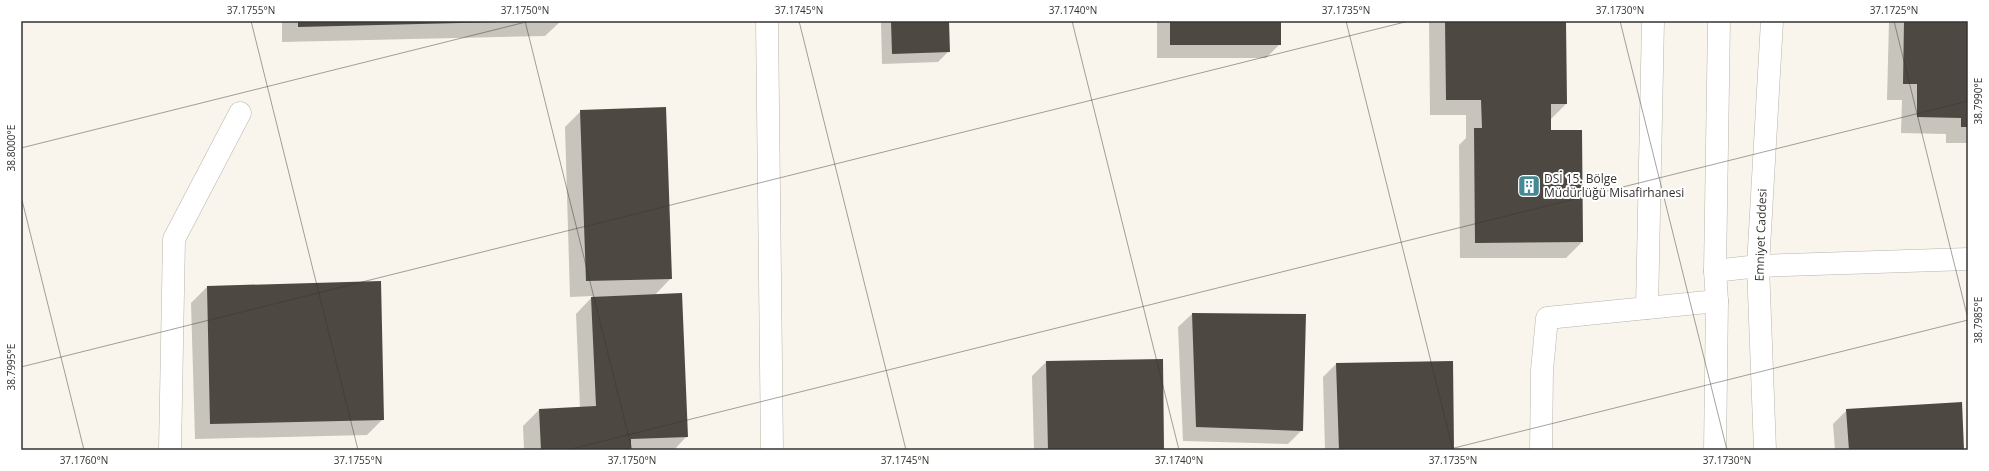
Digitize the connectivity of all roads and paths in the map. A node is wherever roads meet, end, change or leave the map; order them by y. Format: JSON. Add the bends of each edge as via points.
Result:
{"nodes":[{"id":1,"x":767,"y":21,"type":"edge"},
{"id":2,"x":1653,"y":21,"type":"edge"},
{"id":3,"x":1719,"y":21,"type":"edge"},
{"id":4,"x":1772,"y":21,"type":"edge"},
{"id":5,"x":240,"y":113,"type":"dead end"},
{"id":6,"x":1968,"y":259,"type":"edge"},
{"id":7,"x":1758,"y":266,"type":"junction"},
{"id":8,"x":1715,"y":271,"type":"junction"},
{"id":9,"x":1717,"y":301,"type":"junction"},
{"id":10,"x":1646,"y":308,"type":"junction"},
{"id":11,"x":170,"y":450,"type":"edge"},
{"id":12,"x":772,"y":450,"type":"edge"},
{"id":13,"x":1541,"y":450,"type":"edge"},
{"id":14,"x":1715,"y":450,"type":"edge"},
{"id":15,"x":1766,"y":450,"type":"edge"}],
"edges":[{"from":1,"to":12,"type":"street"},
{"from":2,"to":10,"type":"street"},
{"from":3,"to":8,"type":"street"},
{"from":4,"to":7,"type":"street","name":"Emniyet Caddesi"},
{"from":5,"to":11,"type":"street","via":[[174,240]]},
{"from":6,"to":7,"type":"street"},
{"from":7,"to":8,"type":"street"},
{"from":7,"to":15,"type":"street","name":"Emniyet Caddesi"},
{"from":8,"to":9,"type":"street"},
{"from":9,"to":10,"type":"street"},
{"from":9,"to":14,"type":"street"},
{"from":10,"to":13,"type":"street","via":[[1547,318],[1542,370]]}]}
